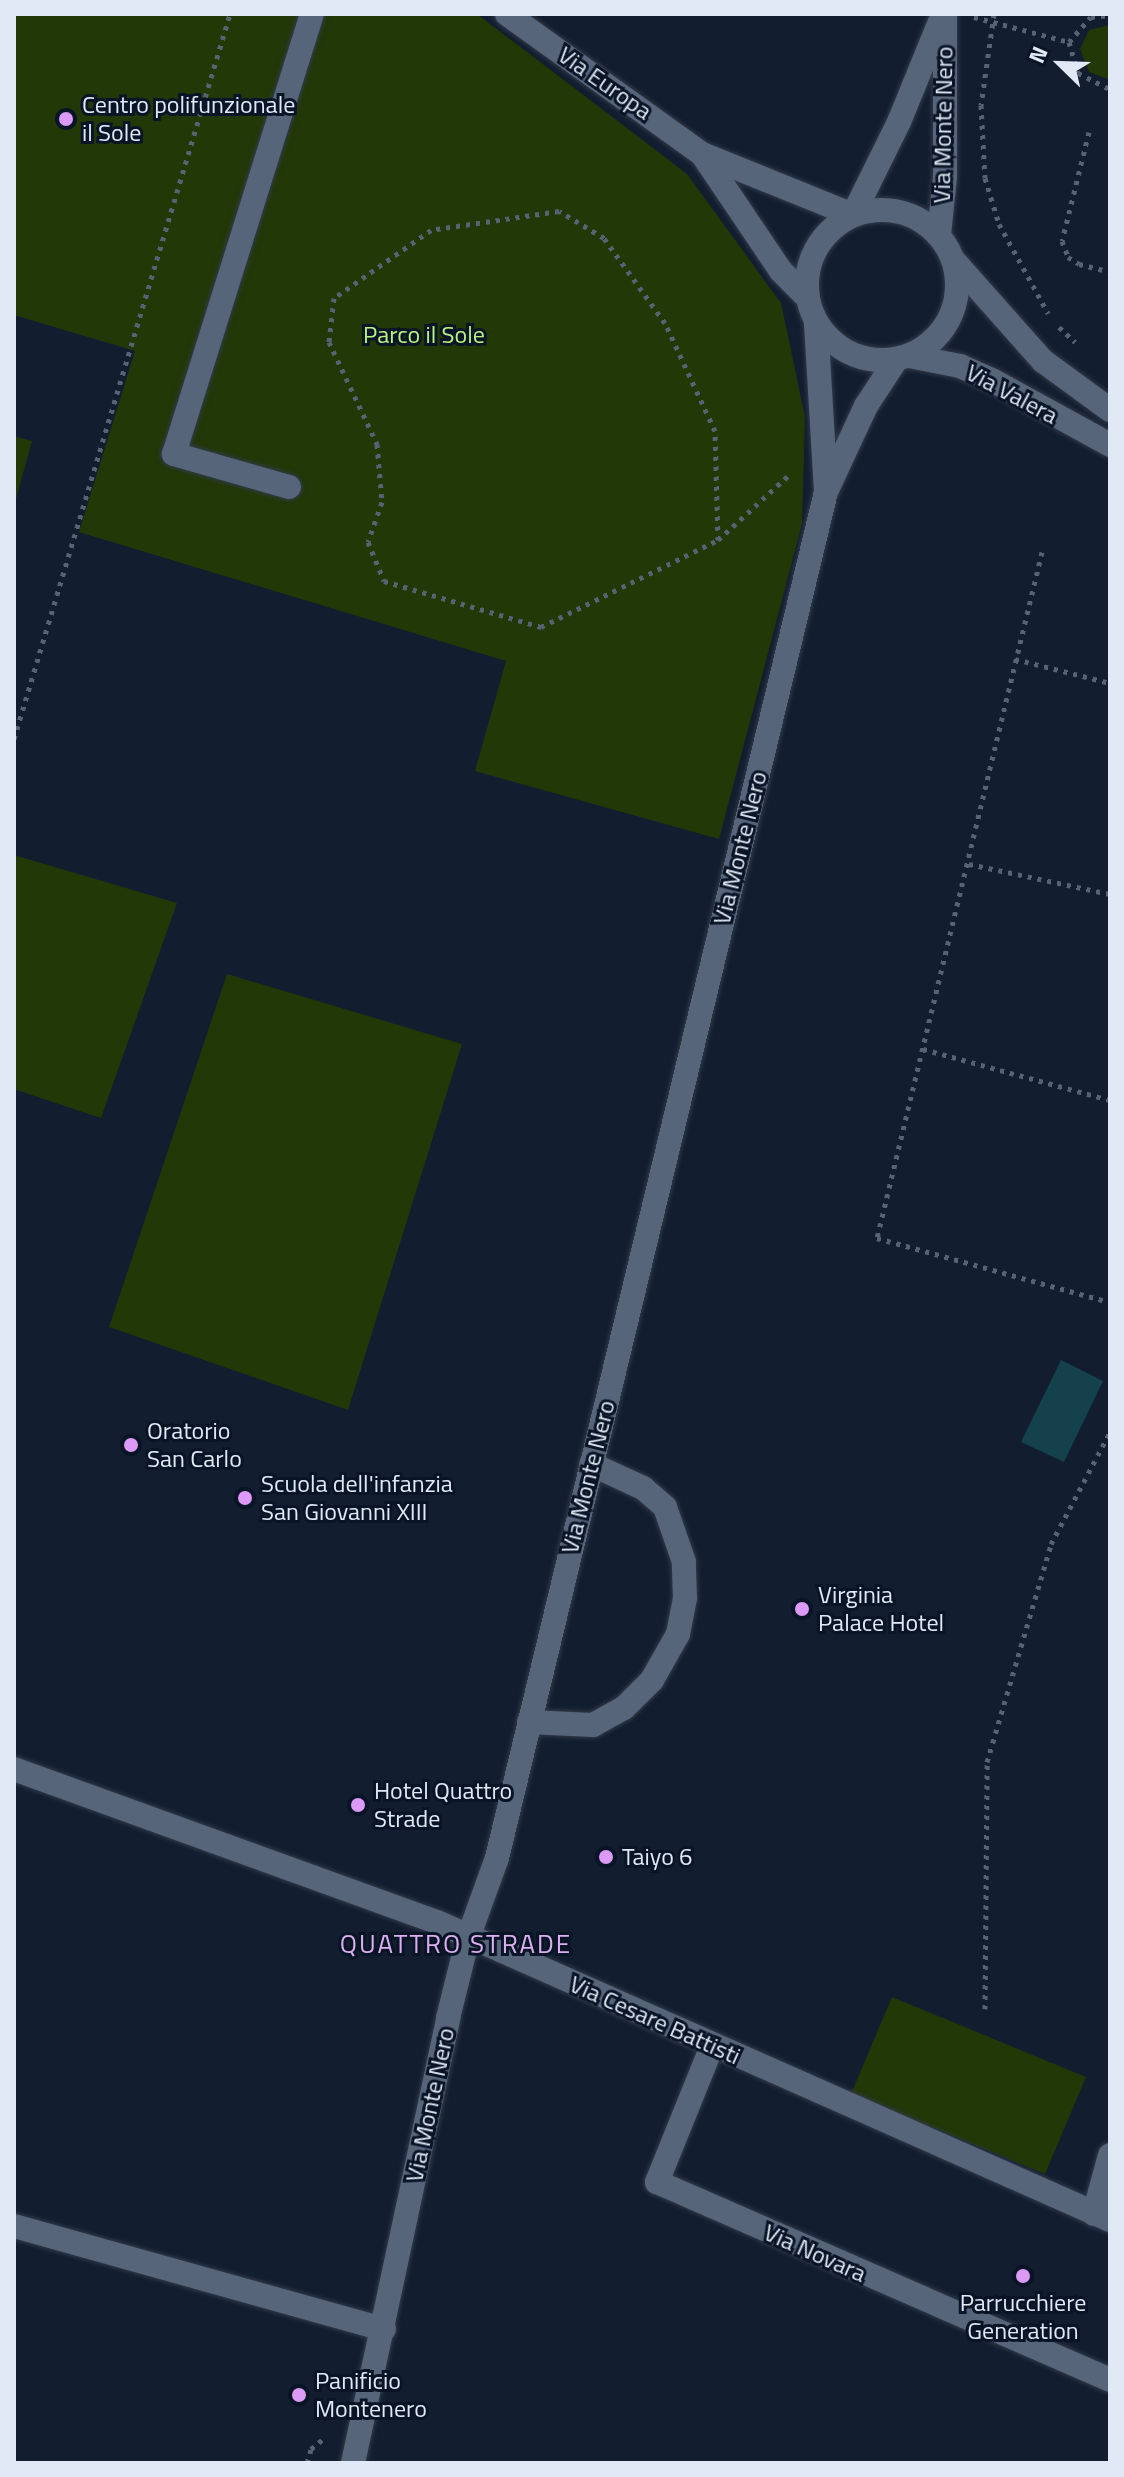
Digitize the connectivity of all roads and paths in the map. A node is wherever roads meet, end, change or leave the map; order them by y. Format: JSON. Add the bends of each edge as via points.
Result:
{"nodes":[{"id":1,"x":230,"y":14,"type":"edge"},
{"id":2,"x":312,"y":14,"type":"edge"},
{"id":3,"x":507,"y":14,"type":"edge"},
{"id":4,"x":944,"y":14,"type":"edge"},
{"id":5,"x":965,"y":14,"type":"edge"},
{"id":6,"x":994,"y":14,"type":"edge"},
{"id":7,"x":1110,"y":15,"type":"edge"},
{"id":8,"x":992,"y":22,"type":"junction"},
{"id":9,"x":1069,"y":42,"type":"junction"},
{"id":10,"x":1110,"y":89,"type":"edge"},
{"id":11,"x":1089,"y":132,"type":"dead end"},
{"id":12,"x":702,"y":154,"type":"junction"},
{"id":13,"x":853,"y":215,"type":"junction"},
{"id":14,"x":939,"y":235,"type":"junction"},
{"id":15,"x":955,"y":262,"type":"junction"},
{"id":16,"x":1110,"y":272,"type":"edge"},
{"id":17,"x":807,"y":297,"type":"junction"},
{"id":18,"x":816,"y":323,"type":"junction"},
{"id":19,"x":1084,"y":350,"type":"dead end"},
{"id":20,"x":903,"y":358,"type":"junction"},
{"id":21,"x":1110,"y":410,"type":"edge"},
{"id":22,"x":1110,"y":445,"type":"edge"},
{"id":23,"x":790,"y":474,"type":"dead end"},
{"id":24,"x":289,"y":487,"type":"dead end"},
{"id":25,"x":826,"y":492,"type":"junction"},
{"id":26,"x":718,"y":540,"type":"junction"},
{"id":27,"x":1042,"y":552,"type":"dead end"},
{"id":28,"x":1015,"y":659,"type":"junction"},
{"id":29,"x":1110,"y":683,"type":"edge"},
{"id":30,"x":14,"y":739,"type":"edge"},
{"id":31,"x":969,"y":864,"type":"junction"},
{"id":32,"x":1110,"y":894,"type":"edge"},
{"id":33,"x":923,"y":1049,"type":"junction"},
{"id":34,"x":1110,"y":1100,"type":"edge"},
{"id":35,"x":1110,"y":1302,"type":"edge"},
{"id":36,"x":1110,"y":1432,"type":"edge"},
{"id":37,"x":591,"y":1464,"type":"junction"},
{"id":38,"x":529,"y":1722,"type":"junction"},
{"id":39,"x":14,"y":1769,"type":"edge"},
{"id":40,"x":468,"y":1938,"type":"junction"},
{"id":41,"x":985,"y":2009,"type":"dead end"},
{"id":42,"x":712,"y":2046,"type":"junction"},
{"id":43,"x":1110,"y":2155,"type":"edge"},
{"id":44,"x":1102,"y":2217,"type":"edge"},
{"id":45,"x":14,"y":2226,"type":"edge"},
{"id":46,"x":384,"y":2329,"type":"junction"},
{"id":47,"x":1110,"y":2380,"type":"edge"},
{"id":48,"x":353,"y":2463,"type":"edge"}],
"edges":[{"from":1,"to":30,"type":"path"},
{"from":2,"to":24,"type":"street","via":[[174,454]]},
{"from":3,"to":12,"type":"street","name":"Via Europa"},
{"from":4,"to":13,"type":"street","name":"Via Monte Nero"},
{"from":4,"to":14,"type":"street","name":"Via Monte Nero","via":[[945,177]]},
{"from":5,"to":8,"type":"path"},
{"from":6,"to":8,"type":"path"},
{"from":7,"to":9,"type":"path","via":[[1091,17]]},
{"from":8,"to":9,"type":"path"},
{"from":8,"to":19,"type":"path","via":[[981,105],[985,178],[1023,275],[1051,319]]},
{"from":9,"to":10,"type":"path","via":[[1078,73]]},
{"from":11,"to":16,"type":"path","via":[[1062,241],[1068,257]]},
{"from":12,"to":13,"type":"street","name":"Via Europa"},
{"from":12,"to":17,"type":"street","name":"Via Europa","via":[[781,271]]},
{"from":13,"to":14,"type":"street","via":[[897,211]]},
{"from":13,"to":17,"type":"street","via":[[817,246]]},
{"from":14,"to":15,"type":"street"},
{"from":15,"to":20,"type":"street","via":[[957,294],[948,321],[933,341]]},
{"from":15,"to":21,"type":"street","name":"Via Valera","via":[[1043,361]]},
{"from":17,"to":18,"type":"street"},
{"from":18,"to":20,"type":"street","via":[[846,351],[870,360]]},
{"from":18,"to":25,"type":"street","name":"Via Monte Nero"},
{"from":20,"to":22,"type":"street","name":"Via Valera","via":[[960,366]]},
{"from":20,"to":25,"type":"street","name":"Via Monte Nero","via":[[866,406]]},
{"from":23,"to":26,"type":"path"},
{"from":25,"to":37,"type":"street","name":"Via Monte Nero"},
{"from":26,"to":26,"type":"path","via":[[541,627],[384,581],[368,542],[382,502],[377,444],[329,342],[334,298],[431,230],[559,211],[604,238],[665,323],[715,431]]},
{"from":27,"to":28,"type":"path"},
{"from":28,"to":29,"type":"path"},
{"from":28,"to":31,"type":"path"},
{"from":31,"to":32,"type":"path"},
{"from":31,"to":33,"type":"path"},
{"from":33,"to":34,"type":"path"},
{"from":33,"to":35,"type":"path","via":[[877,1238]]},
{"from":36,"to":41,"type":"path","via":[[1051,1544],[987,1762]]},
{"from":37,"to":38,"type":"street","name":"Via Monte Nero"},
{"from":37,"to":38,"type":"street","via":[[643,1488],[665,1507],[684,1562],[678,1634],[652,1680],[624,1708],[593,1725]]},
{"from":38,"to":40,"type":"street","name":"Via Monte Nero","via":[[497,1858]]},
{"from":39,"to":40,"type":"street","name":"Via Cesare Battisti","via":[[382,1900]]},
{"from":40,"to":42,"type":"street","name":"Via Cesare Battisti"},
{"from":40,"to":46,"type":"street","name":"Via Monte Nero"},
{"from":42,"to":44,"type":"street","name":"Via Cesare Battisti"},
{"from":42,"to":47,"type":"street","name":"Via Novara","via":[[657,2182]]},
{"from":43,"to":44,"type":"street"},
{"from":45,"to":46,"type":"street"},
{"from":46,"to":48,"type":"street","name":"Via Monte Nero"}]}
